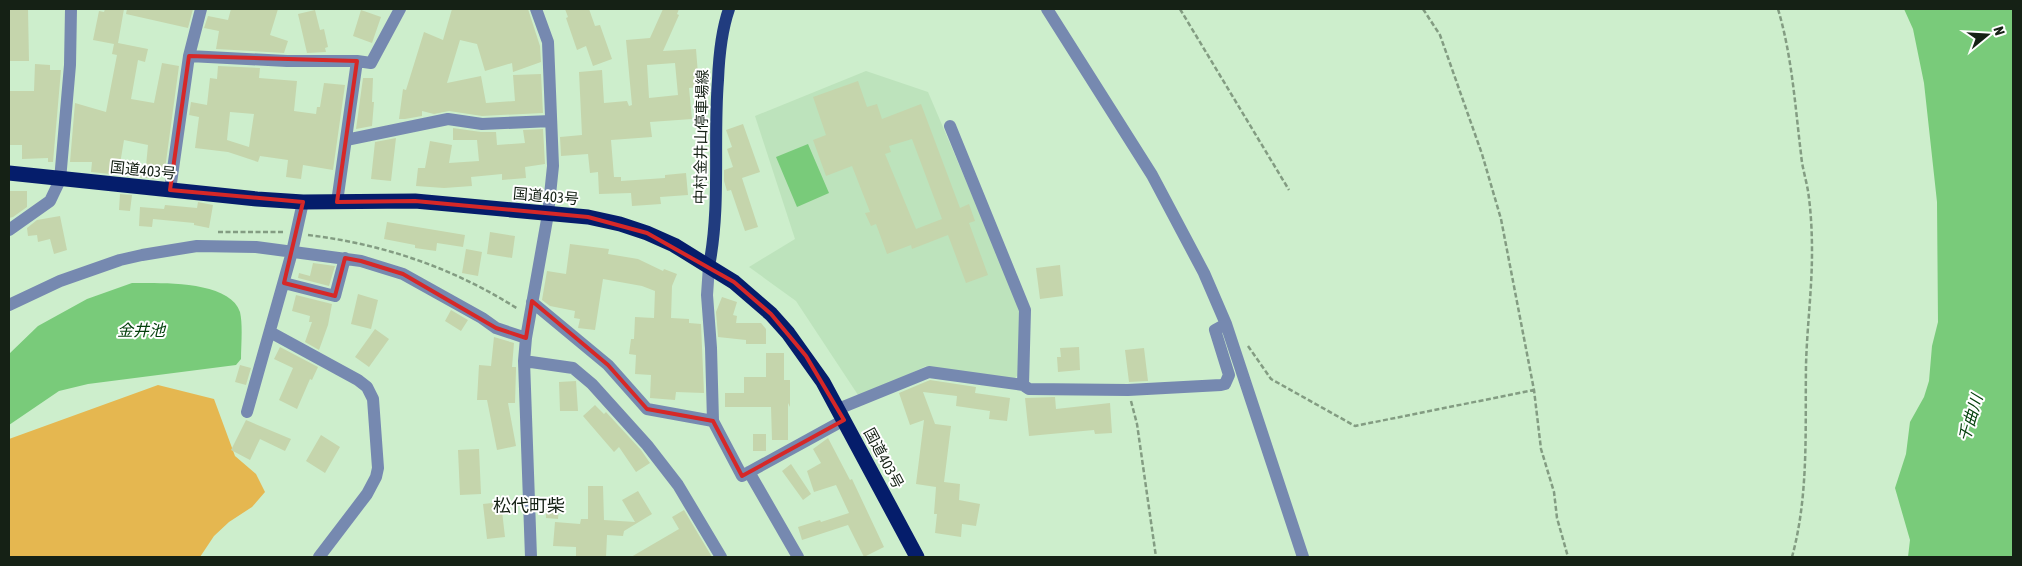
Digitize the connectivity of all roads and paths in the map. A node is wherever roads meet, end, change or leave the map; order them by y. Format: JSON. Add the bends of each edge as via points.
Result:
{"nodes":[{"id":1,"x":71,"y":9,"type":"edge"},
{"id":2,"x":201,"y":9,"type":"edge"},
{"id":3,"x":400,"y":9,"type":"edge"},
{"id":4,"x":536,"y":9,"type":"edge"},
{"id":5,"x":729,"y":9,"type":"edge"},
{"id":6,"x":1047,"y":9,"type":"edge"},
{"id":7,"x":1180,"y":9,"type":"edge"},
{"id":8,"x":1423,"y":9,"type":"edge"},
{"id":9,"x":1778,"y":9,"type":"edge"},
{"id":10,"x":189,"y":56,"type":"junction"},
{"id":11,"x":357,"y":61,"type":"junction"},
{"id":12,"x":551,"y":122,"type":"junction"},
{"id":13,"x":950,"y":126,"type":"dead end"},
{"id":14,"x":346,"y":140,"type":"junction"},
{"id":15,"x":9,"y":174,"type":"edge"},
{"id":16,"x":60,"y":180,"type":"junction"},
{"id":17,"x":170,"y":190,"type":"junction"},
{"id":18,"x":1289,"y":190,"type":"dead end"},
{"id":19,"x":303,"y":202,"type":"junction"},
{"id":20,"x":337,"y":202,"type":"junction"},
{"id":21,"x":548,"y":214,"type":"junction"},
{"id":22,"x":9,"y":230,"type":"edge"},
{"id":23,"x":211,"y":232,"type":"dead end"},
{"id":24,"x":297,"y":233,"type":"junction"},
{"id":25,"x":292,"y":252,"type":"junction"},
{"id":26,"x":345,"y":258,"type":"junction"},
{"id":27,"x":709,"y":266,"type":"junction"},
{"id":28,"x":284,"y":283,"type":"junction"},
{"id":29,"x":532,"y":302,"type":"junction"},
{"id":30,"x":9,"y":305,"type":"edge"},
{"id":31,"x":529,"y":316,"type":"junction"},
{"id":32,"x":1226,"y":324,"type":"junction"},
{"id":33,"x":270,"y":332,"type":"junction"},
{"id":34,"x":526,"y":338,"type":"junction"},
{"id":35,"x":1245,"y":341,"type":"dead end"},
{"id":36,"x":524,"y":361,"type":"junction"},
{"id":37,"x":1023,"y":385,"type":"junction"},
{"id":38,"x":1128,"y":390,"type":"junction"},
{"id":39,"x":1534,"y":390,"type":"junction"},
{"id":40,"x":247,"y":412,"type":"dead end"},
{"id":41,"x":841,"y":414,"type":"junction"},
{"id":42,"x":713,"y":420,"type":"junction"},
{"id":43,"x":749,"y":472,"type":"junction"},
{"id":44,"x":319,"y":557,"type":"edge"},
{"id":45,"x":531,"y":557,"type":"edge"},
{"id":46,"x":721,"y":557,"type":"edge"},
{"id":47,"x":798,"y":557,"type":"edge"},
{"id":48,"x":917,"y":557,"type":"edge"},
{"id":49,"x":1156,"y":557,"type":"edge"},
{"id":50,"x":1303,"y":557,"type":"edge"},
{"id":51,"x":1568,"y":557,"type":"edge"},
{"id":52,"x":1792,"y":557,"type":"edge"}],
"edges":[{"from":1,"to":16,"type":"street","via":[[70,65]]},
{"from":2,"to":10,"type":"street"},
{"from":3,"to":11,"type":"street","via":[[371,63]]},
{"from":4,"to":12,"type":"street","via":[[548,42]]},
{"from":5,"to":27,"type":"main road","name":"中村金井山停車場線","via":[[720,36],[715,119],[716,208]]},
{"from":6,"to":32,"type":"street","via":[[1152,175],[1204,273]]},
{"from":7,"to":18,"type":"path"},
{"from":8,"to":39,"type":"path","via":[[1440,35],[1501,219]]},
{"from":9,"to":52,"type":"path","via":[[1787,40],[1808,192],[1812,250],[1806,362],[1806,454],[1798,532]]},
{"from":10,"to":11,"type":"street"},
{"from":10,"to":17,"type":"street"},
{"from":11,"to":14,"type":"street"},
{"from":12,"to":14,"type":"street","via":[[482,124],[448,119]]},
{"from":12,"to":21,"type":"street","via":[[553,166]]},
{"from":13,"to":37,"type":"street","via":[[1025,310]]},
{"from":14,"to":20,"type":"street"},
{"from":15,"to":16,"type":"highway","name":"国道403号"},
{"from":16,"to":17,"type":"highway","name":"国道403号"},
{"from":16,"to":22,"type":"street","via":[[50,201]]},
{"from":17,"to":19,"type":"highway","name":"国道403号"},
{"from":19,"to":20,"type":"highway","name":"国道403号"},
{"from":19,"to":24,"type":"street"},
{"from":20,"to":21,"type":"highway","name":"国道403号","via":[[414,201]]},
{"from":21,"to":27,"type":"highway","name":"国道403号","via":[[588,217],[620,224],[674,245]]},
{"from":21,"to":29,"type":"street"},
{"from":23,"to":24,"type":"path"},
{"from":24,"to":25,"type":"street"},
{"from":24,"to":31,"type":"path","via":[[351,241],[417,259],[455,274]]},
{"from":25,"to":26,"type":"street"},
{"from":25,"to":28,"type":"street"},
{"from":25,"to":30,"type":"street","via":[[256,247],[197,246],[142,255],[60,281]]},
{"from":26,"to":28,"type":"street","via":[[335,296]]},
{"from":26,"to":34,"type":"street","via":[[403,274],[496,328]]},
{"from":27,"to":41,"type":"highway","name":"国道403号","via":[[734,282],[771,314],[806,356]]},
{"from":27,"to":42,"type":"street","via":[[707,295]]},
{"from":28,"to":33,"type":"street"},
{"from":29,"to":31,"type":"street"},
{"from":29,"to":42,"type":"street","via":[[608,365],[647,409]]},
{"from":31,"to":34,"type":"street"},
{"from":32,"to":38,"type":"street","via":[[1215,330],[1229,375],[1225,384]]},
{"from":32,"to":50,"type":"street"},
{"from":33,"to":40,"type":"street"},
{"from":33,"to":44,"type":"street","via":[[358,380],[367,387],[372,399],[378,468],[374,482]]},
{"from":34,"to":36,"type":"street"},
{"from":35,"to":39,"type":"path","via":[[1272,379],[1355,426]]},
{"from":36,"to":45,"type":"street"},
{"from":36,"to":46,"type":"street","via":[[573,368],[592,384],[678,485]]},
{"from":37,"to":38,"type":"street","via":[[1030,389]]},
{"from":37,"to":41,"type":"street","via":[[929,372]]},
{"from":38,"to":49,"type":"path","via":[[1137,424]]},
{"from":39,"to":51,"type":"path","via":[[1541,449]]},
{"from":41,"to":43,"type":"street"},
{"from":41,"to":48,"type":"highway","name":"国道403号"},
{"from":42,"to":43,"type":"street","via":[[742,476]]},
{"from":43,"to":47,"type":"street"}]}
